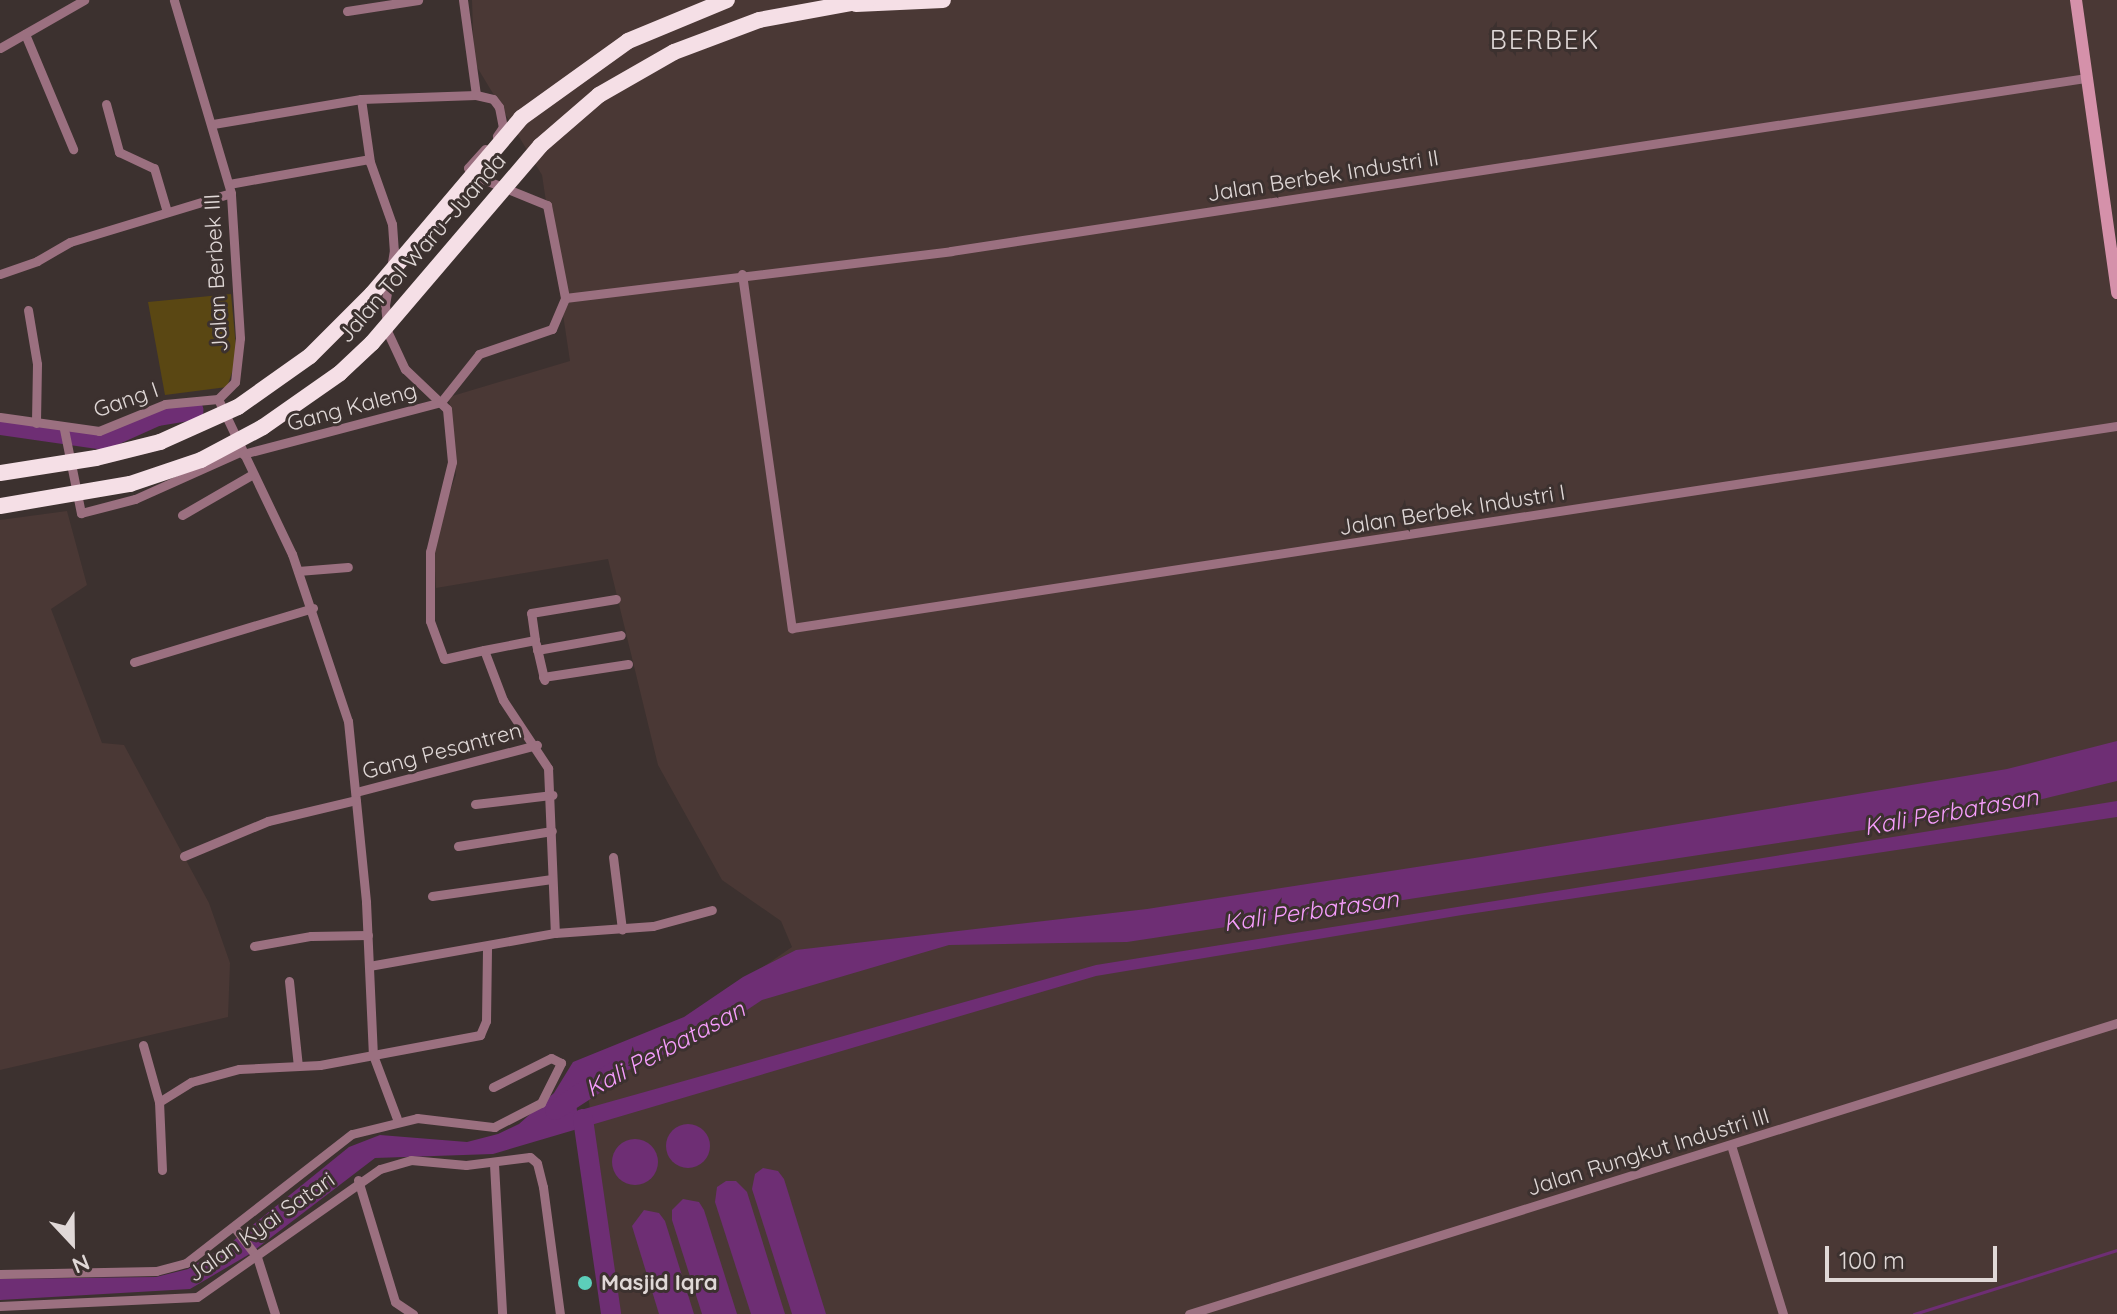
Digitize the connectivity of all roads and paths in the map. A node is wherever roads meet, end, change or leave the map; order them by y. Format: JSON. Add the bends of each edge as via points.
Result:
{"nodes":[{"id":1,"x":84,"y":0,"type":"edge"},
{"id":2,"x":174,"y":0,"type":"edge"},
{"id":3,"x":418,"y":0,"type":"edge"},
{"id":4,"x":463,"y":0,"type":"edge"},
{"id":5,"x":727,"y":0,"type":"edge"},
{"id":6,"x":868,"y":0,"type":"edge"},
{"id":7,"x":943,"y":0,"type":"edge"},
{"id":8,"x":2076,"y":0,"type":"edge"},
{"id":9,"x":819,"y":6,"type":"junction"},
{"id":10,"x":347,"y":11,"type":"dead end"},
{"id":11,"x":25,"y":34,"type":"junction"},
{"id":12,"x":0,"y":48,"type":"edge"},
{"id":13,"x":2085,"y":78,"type":"junction"},
{"id":14,"x":476,"y":95,"type":"junction"},
{"id":15,"x":361,"y":99,"type":"junction"},
{"id":16,"x":106,"y":104,"type":"dead end"},
{"id":17,"x":213,"y":124,"type":"junction"},
{"id":18,"x":73,"y":149,"type":"dead end"},
{"id":19,"x":369,"y":159,"type":"junction"},
{"id":20,"x":230,"y":189,"type":"junction"},
{"id":21,"x":167,"y":212,"type":"junction"},
{"id":22,"x":0,"y":274,"type":"edge"},
{"id":23,"x":742,"y":274,"type":"junction"},
{"id":24,"x":2117,"y":293,"type":"edge"},
{"id":25,"x":565,"y":298,"type":"junction"},
{"id":26,"x":28,"y":310,"type":"dead end"},
{"id":27,"x":218,"y":399,"type":"junction"},
{"id":28,"x":441,"y":402,"type":"junction"},
{"id":29,"x":0,"y":417,"type":"edge"},
{"id":30,"x":36,"y":423,"type":"junction"},
{"id":31,"x":2117,"y":426,"type":"edge"},
{"id":32,"x":65,"y":431,"type":"junction"},
{"id":33,"x":242,"y":452,"type":"junction"},
{"id":34,"x":0,"y":473,"type":"edge"},
{"id":35,"x":253,"y":474,"type":"junction"},
{"id":36,"x":0,"y":506,"type":"edge"},
{"id":37,"x":182,"y":515,"type":"dead end"},
{"id":38,"x":348,"y":567,"type":"dead end"},
{"id":39,"x":298,"y":571,"type":"junction"},
{"id":40,"x":616,"y":599,"type":"dead end"},
{"id":41,"x":313,"y":608,"type":"junction"},
{"id":42,"x":621,"y":635,"type":"dead end"},
{"id":43,"x":536,"y":645,"type":"junction"},
{"id":44,"x":484,"y":650,"type":"junction"},
{"id":45,"x":134,"y":662,"type":"dead end"},
{"id":46,"x":628,"y":664,"type":"dead end"},
{"id":47,"x":537,"y":745,"type":"junction"},
{"id":48,"x":552,"y":795,"type":"junction"},
{"id":49,"x":356,"y":796,"type":"junction"},
{"id":50,"x":475,"y":804,"type":"dead end"},
{"id":51,"x":552,"y":831,"type":"junction"},
{"id":52,"x":458,"y":846,"type":"dead end"},
{"id":53,"x":184,"y":856,"type":"dead end"},
{"id":54,"x":613,"y":857,"type":"dead end"},
{"id":55,"x":552,"y":879,"type":"junction"},
{"id":56,"x":432,"y":896,"type":"dead end"},
{"id":57,"x":712,"y":910,"type":"dead end"},
{"id":58,"x":622,"y":929,"type":"junction"},
{"id":59,"x":555,"y":933,"type":"junction"},
{"id":60,"x":368,"y":935,"type":"junction"},
{"id":61,"x":254,"y":946,"type":"dead end"},
{"id":62,"x":487,"y":946,"type":"junction"},
{"id":63,"x":369,"y":966,"type":"junction"},
{"id":64,"x":289,"y":981,"type":"dead end"},
{"id":65,"x":2117,"y":1023,"type":"edge"},
{"id":66,"x":143,"y":1045,"type":"dead end"},
{"id":67,"x":373,"y":1055,"type":"junction"},
{"id":68,"x":298,"y":1066,"type":"junction"},
{"id":69,"x":493,"y":1087,"type":"dead end"},
{"id":70,"x":159,"y":1102,"type":"junction"},
{"id":71,"x":397,"y":1119,"type":"junction"},
{"id":72,"x":1731,"y":1145,"type":"junction"},
{"id":73,"x":494,"y":1164,"type":"junction"},
{"id":74,"x":162,"y":1170,"type":"dead end"},
{"id":75,"x":358,"y":1180,"type":"junction"},
{"id":76,"x":237,"y":1231,"type":"junction"},
{"id":77,"x":256,"y":1255,"type":"junction"},
{"id":78,"x":0,"y":1274,"type":"edge"},
{"id":79,"x":146,"y":1302,"type":"junction"},
{"id":80,"x":0,"y":1306,"type":"edge"},
{"id":81,"x":146,"y":1314,"type":"edge"},
{"id":82,"x":275,"y":1314,"type":"edge"},
{"id":83,"x":413,"y":1314,"type":"edge"},
{"id":84,"x":502,"y":1314,"type":"edge"},
{"id":85,"x":560,"y":1314,"type":"edge"},
{"id":86,"x":1189,"y":1314,"type":"edge"},
{"id":87,"x":1783,"y":1314,"type":"edge"}],
"edges":[{"from":1,"to":11,"type":"street"},
{"from":2,"to":17,"type":"street","name":"Jalan Berbek III"},
{"from":3,"to":10,"type":"street"},
{"from":4,"to":14,"type":"street"},
{"from":5,"to":34,"type":"highway","name":"Jalan Tol Waru–Juanda","bridge":true,"via":[[628,41],[521,118],[372,294],[310,356],[238,407],[160,442]]},
{"from":6,"to":9,"type":"highway","name":"Jalan Tol Waru–Juanda"},
{"from":7,"to":9,"type":"highway"},
{"from":8,"to":13,"type":"street"},
{"from":9,"to":36,"type":"highway","name":"Jalan Tol Waru–Juanda","bridge":true,"via":[[759,20],[674,52],[599,95],[550,137],[372,343],[340,373],[263,427],[201,460],[130,484]]},
{"from":11,"to":12,"type":"street"},
{"from":11,"to":18,"type":"street"},
{"from":13,"to":23,"type":"street","name":"Jalan Berbek Industri II","via":[[951,251]]},
{"from":13,"to":24,"type":"street"},
{"from":14,"to":15,"type":"street"},
{"from":14,"to":25,"type":"street","via":[[493,99],[503,127],[469,171],[547,205]]},
{"from":15,"to":17,"type":"street"},
{"from":15,"to":19,"type":"street"},
{"from":16,"to":21,"type":"street","via":[[119,152],[154,168]]},
{"from":17,"to":20,"type":"street","name":"Jalan Berbek III"},
{"from":19,"to":20,"type":"street"},
{"from":19,"to":28,"type":"street","via":[[392,224],[394,250],[385,305],[388,333],[405,369]]},
{"from":20,"to":21,"type":"street"},
{"from":20,"to":27,"type":"street","name":"Jalan Berbek III","via":[[239,361],[235,382]]},
{"from":21,"to":22,"type":"street","via":[[70,242]]},
{"from":23,"to":25,"type":"street","name":"Jalan Berbek Industri II"},
{"from":23,"to":31,"type":"street","name":"Jalan Berbek Industri I","via":[[792,628]]},
{"from":25,"to":28,"type":"street","name":"Gang Kaleng","via":[[555,326],[479,354]]},
{"from":26,"to":30,"type":"street","via":[[37,364]]},
{"from":27,"to":32,"type":"street","name":"Gang I","via":[[165,404],[99,431]]},
{"from":27,"to":33,"type":"street"},
{"from":28,"to":33,"type":"street","name":"Gang Kaleng"},
{"from":28,"to":44,"type":"street","via":[[447,409],[452,462],[430,552],[430,621],[444,659]]},
{"from":29,"to":30,"type":"street","name":"Gang I"},
{"from":30,"to":32,"type":"street","name":"Gang I"},
{"from":32,"to":33,"type":"street","name":"Gang Kaleng","via":[[81,513],[135,499]]},
{"from":33,"to":35,"type":"street"},
{"from":35,"to":37,"type":"street"},
{"from":35,"to":39,"type":"street"},
{"from":38,"to":39,"type":"street"},
{"from":39,"to":41,"type":"street"},
{"from":40,"to":43,"type":"street","via":[[531,613]]},
{"from":41,"to":45,"type":"street"},
{"from":41,"to":49,"type":"street","via":[[348,721]]},
{"from":42,"to":43,"type":"street"},
{"from":43,"to":44,"type":"street"},
{"from":43,"to":46,"type":"street","via":[[544,680]]},
{"from":44,"to":47,"type":"street","via":[[503,700]]},
{"from":47,"to":48,"type":"street"},
{"from":47,"to":49,"type":"street","name":"Gang Pesantren"},
{"from":48,"to":50,"type":"street"},
{"from":48,"to":51,"type":"street"},
{"from":49,"to":53,"type":"street","name":"Gang Pesantren","via":[[268,821]]},
{"from":49,"to":60,"type":"street"},
{"from":51,"to":52,"type":"street"},
{"from":51,"to":55,"type":"street"},
{"from":54,"to":58,"type":"street"},
{"from":55,"to":56,"type":"street"},
{"from":55,"to":59,"type":"street"},
{"from":57,"to":58,"type":"street","via":[[675,922]]},
{"from":58,"to":59,"type":"street"},
{"from":59,"to":62,"type":"street"},
{"from":60,"to":61,"type":"street","via":[[311,936]]},
{"from":60,"to":63,"type":"street"},
{"from":62,"to":63,"type":"street"},
{"from":62,"to":67,"type":"street","via":[[486,1021],[480,1035]]},
{"from":63,"to":67,"type":"street"},
{"from":64,"to":68,"type":"street"},
{"from":65,"to":72,"type":"street","name":"Jalan Rungkut Industri III"},
{"from":66,"to":70,"type":"street"},
{"from":67,"to":68,"type":"street"},
{"from":67,"to":71,"type":"street"},
{"from":68,"to":70,"type":"street","via":[[209,1075]]},
{"from":69,"to":71,"type":"street","via":[[551,1058],[561,1063],[541,1103],[494,1127]]},
{"from":70,"to":74,"type":"street"},
{"from":71,"to":76,"type":"street","via":[[339,1142]]},
{"from":72,"to":86,"type":"street","name":"Jalan Rungkut Industri III"},
{"from":72,"to":87,"type":"street"},
{"from":73,"to":75,"type":"street","name":"Jalan Kyai Satari","via":[[411,1160]]},
{"from":73,"to":84,"type":"street"},
{"from":73,"to":85,"type":"street","name":"Jalan Kyai Satari","via":[[536,1160],[556,1262]]},
{"from":75,"to":77,"type":"street","name":"Jalan Kyai Satari"},
{"from":75,"to":83,"type":"street","via":[[395,1302]]},
{"from":76,"to":77,"type":"street"},
{"from":76,"to":78,"type":"street","via":[[186,1263],[156,1271]]},
{"from":77,"to":79,"type":"street","name":"Jalan Kyai Satari","via":[[201,1295]]},
{"from":77,"to":82,"type":"street"},
{"from":79,"to":80,"type":"street","name":"Jalan Kyai Satari"},
{"from":79,"to":81,"type":"street"}]}
